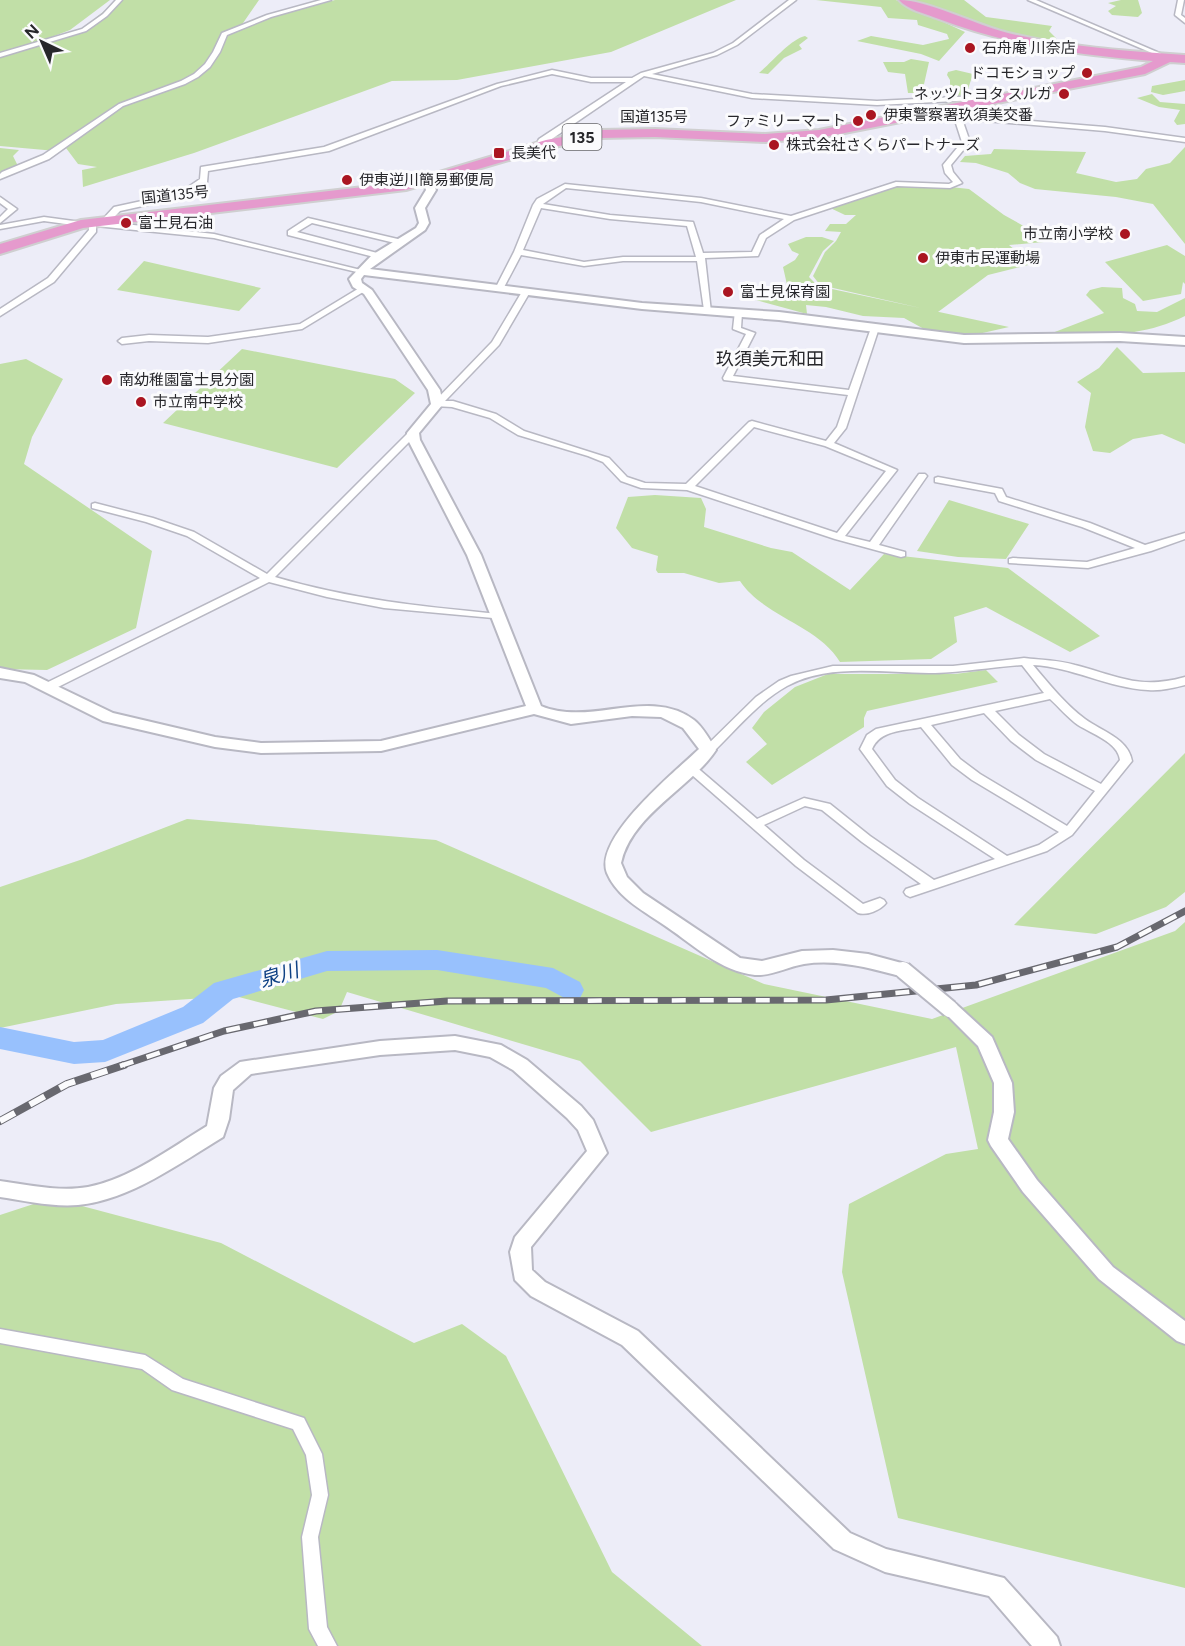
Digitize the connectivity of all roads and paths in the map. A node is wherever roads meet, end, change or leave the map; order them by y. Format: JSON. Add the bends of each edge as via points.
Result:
{"nodes":[{"id":1,"x":119,"y":0,"type":"edge"},
{"id":2,"x":328,"y":0,"type":"edge"},
{"id":3,"x":793,"y":0,"type":"edge"},
{"id":4,"x":905,"y":0,"type":"edge"},
{"id":5,"x":1031,"y":0,"type":"edge"},
{"id":6,"x":1181,"y":0,"type":"edge"},
{"id":7,"x":1185,"y":21,"type":"edge"},
{"id":8,"x":0,"y":55,"type":"edge"},
{"id":9,"x":1168,"y":58,"type":"junction"},
{"id":10,"x":1185,"y":59,"type":"edge"},
{"id":11,"x":643,"y":74,"type":"junction"},
{"id":12,"x":633,"y":80,"type":"junction"},
{"id":13,"x":984,"y":101,"type":"junction"},
{"id":14,"x":954,"y":113,"type":"junction"},
{"id":15,"x":1185,"y":140,"type":"edge"},
{"id":16,"x":540,"y":145,"type":"junction"},
{"id":17,"x":0,"y":177,"type":"edge"},
{"id":18,"x":427,"y":182,"type":"junction"},
{"id":19,"x":0,"y":199,"type":"edge"},
{"id":20,"x":537,"y":206,"type":"junction"},
{"id":21,"x":791,"y":218,"type":"junction"},
{"id":22,"x":0,"y":221,"type":"edge"},
{"id":23,"x":93,"y":222,"type":"junction"},
{"id":24,"x":0,"y":227,"type":"edge"},
{"id":25,"x":346,"y":229,"type":"junction"},
{"id":26,"x":399,"y":242,"type":"junction"},
{"id":27,"x":325,"y":243,"type":"junction"},
{"id":28,"x":0,"y":249,"type":"edge"},
{"id":29,"x":518,"y":252,"type":"junction"},
{"id":30,"x":378,"y":256,"type":"junction"},
{"id":31,"x":701,"y":258,"type":"junction"},
{"id":32,"x":361,"y":271,"type":"junction"},
{"id":33,"x":364,"y":289,"type":"junction"},
{"id":34,"x":499,"y":289,"type":"junction"},
{"id":35,"x":526,"y":292,"type":"junction"},
{"id":36,"x":708,"y":310,"type":"junction"},
{"id":37,"x":0,"y":312,"type":"edge"},
{"id":38,"x":738,"y":313,"type":"junction"},
{"id":39,"x":875,"y":328,"type":"junction"},
{"id":40,"x":122,"y":341,"type":"dead end"},
{"id":41,"x":1185,"y":341,"type":"edge"},
{"id":42,"x":855,"y":393,"type":"junction"},
{"id":43,"x":437,"y":404,"type":"junction"},
{"id":44,"x":412,"y":433,"type":"junction"},
{"id":45,"x":828,"y":444,"type":"junction"},
{"id":46,"x":922,"y":476,"type":"dead end"},
{"id":47,"x":938,"y":480,"type":"dead end"},
{"id":48,"x":688,"y":487,"type":"junction"},
{"id":49,"x":95,"y":506,"type":"dead end"},
{"id":50,"x":1185,"y":536,"type":"edge"},
{"id":51,"x":839,"y":537,"type":"junction"},
{"id":52,"x":872,"y":547,"type":"junction"},
{"id":53,"x":1147,"y":549,"type":"junction"},
{"id":54,"x":902,"y":554,"type":"dead end"},
{"id":55,"x":1013,"y":561,"type":"dead end"},
{"id":56,"x":268,"y":578,"type":"junction"},
{"id":57,"x":500,"y":617,"type":"junction"},
{"id":58,"x":1024,"y":662,"type":"junction"},
{"id":59,"x":0,"y":673,"type":"edge"},
{"id":60,"x":1185,"y":681,"type":"edge"},
{"id":61,"x":48,"y":687,"type":"junction"},
{"id":62,"x":1052,"y":695,"type":"junction"},
{"id":63,"x":535,"y":709,"type":"junction"},
{"id":64,"x":987,"y":710,"type":"junction"},
{"id":65,"x":924,"y":723,"type":"junction"},
{"id":66,"x":708,"y":750,"type":"junction"},
{"id":67,"x":690,"y":768,"type":"junction"},
{"id":68,"x":1102,"y":790,"type":"junction"},
{"id":69,"x":756,"y":824,"type":"junction"},
{"id":70,"x":1068,"y":832,"type":"junction"},
{"id":71,"x":1006,"y":861,"type":"junction"},
{"id":72,"x":931,"y":884,"type":"junction"},
{"id":73,"x":910,"y":892,"type":"dead end"},
{"id":74,"x":880,"y":903,"type":"dead end"},
{"id":75,"x":0,"y":1189,"type":"edge"},
{"id":76,"x":1185,"y":1334,"type":"edge"},
{"id":77,"x":0,"y":1336,"type":"edge"},
{"id":78,"x":328,"y":1646,"type":"edge"},
{"id":79,"x":1048,"y":1646,"type":"edge"}],
"edges":[{"from":1,"to":8,"type":"street","via":[[84,30]]},
{"from":2,"to":17,"type":"street","via":[[224,33],[210,64],[191,79],[120,106],[43,159]]},
{"from":3,"to":11,"type":"street","via":[[735,44],[715,54]]},
{"from":4,"to":9,"type":"highway","name":"国道135号","number":"135","via":[[973,28],[1015,39]]},
{"from":5,"to":9,"type":"street"},
{"from":6,"to":7,"type":"street","via":[[1178,15]]},
{"from":9,"to":10,"type":"highway","name":"国道135号","number":"135"},
{"from":9,"to":13,"type":"highway","name":"国道135号","number":"135","via":[[1145,70]]},
{"from":11,"to":12,"type":"street"},
{"from":11,"to":13,"type":"street","via":[[752,96],[877,103],[977,98]]},
{"from":12,"to":16,"type":"street"},
{"from":12,"to":23,"type":"street","via":[[591,80],[552,72],[499,85],[326,150],[204,169],[204,180],[187,192],[117,209]]},
{"from":13,"to":14,"type":"highway","name":"国道135号","number":"135"},
{"from":14,"to":15,"type":"street"},
{"from":14,"to":16,"type":"highway","name":"国道135号","number":"135","via":[[801,137],[620,132]]},
{"from":14,"to":21,"type":"street","via":[[966,142],[947,165],[958,183],[896,184]]},
{"from":16,"to":18,"type":"highway","name":"国道135号","number":"135"},
{"from":18,"to":23,"type":"highway","name":"国道135号","number":"135"},
{"from":18,"to":26,"type":"street","via":[[431,190],[420,208],[420,230]]},
{"from":19,"to":22,"type":"street","via":[[13,209]]},
{"from":20,"to":21,"type":"street","via":[[565,186],[701,200]]},
{"from":20,"to":29,"type":"street"},
{"from":20,"to":31,"type":"street","via":[[690,224]]},
{"from":21,"to":31,"type":"street","via":[[763,237],[754,254]]},
{"from":23,"to":24,"type":"street","via":[[44,219]]},
{"from":23,"to":28,"type":"highway","name":"国道135号","number":"135"},
{"from":23,"to":32,"type":"street","via":[[214,236]]},
{"from":23,"to":37,"type":"street","via":[[93,230],[51,280]]},
{"from":25,"to":26,"type":"street"},
{"from":25,"to":27,"type":"street"},
{"from":25,"to":27,"type":"street","via":[[311,220],[291,233]]},
{"from":26,"to":30,"type":"street"},
{"from":27,"to":30,"type":"street"},
{"from":29,"to":31,"type":"street","via":[[584,264]]},
{"from":29,"to":34,"type":"street"},
{"from":30,"to":32,"type":"street"},
{"from":31,"to":36,"type":"street"},
{"from":32,"to":33,"type":"street","via":[[356,279]]},
{"from":32,"to":34,"type":"street"},
{"from":33,"to":40,"type":"street","via":[[302,326],[208,340]]},
{"from":33,"to":43,"type":"street","via":[[434,390]]},
{"from":34,"to":35,"type":"street"},
{"from":35,"to":36,"type":"street"},
{"from":35,"to":43,"type":"street","via":[[496,343]]},
{"from":36,"to":38,"type":"street"},
{"from":38,"to":39,"type":"street"},
{"from":38,"to":42,"type":"street","via":[[737,329],[752,333],[727,378]]},
{"from":39,"to":41,"type":"street","via":[[964,339]]},
{"from":39,"to":42,"type":"street"},
{"from":42,"to":45,"type":"street","via":[[841,428]]},
{"from":43,"to":44,"type":"street"},
{"from":43,"to":48,"type":"street","via":[[453,404],[494,416],[527,436],[591,453],[606,460],[624,479],[644,486]]},
{"from":44,"to":56,"type":"street"},
{"from":44,"to":57,"type":"street","via":[[474,555]]},
{"from":45,"to":48,"type":"street","via":[[752,424]]},
{"from":45,"to":51,"type":"street","via":[[891,470]]},
{"from":46,"to":52,"type":"street"},
{"from":47,"to":53,"type":"street","via":[[999,491],[1002,499]]},
{"from":48,"to":51,"type":"street"},
{"from":49,"to":56,"type":"street","via":[[171,526]]},
{"from":50,"to":53,"type":"street"},
{"from":51,"to":52,"type":"street"},
{"from":52,"to":54,"type":"street"},
{"from":53,"to":55,"type":"street","via":[[1088,565]]},
{"from":56,"to":57,"type":"street","via":[[372,603]]},
{"from":56,"to":61,"type":"street"},
{"from":57,"to":63,"type":"street"},
{"from":58,"to":60,"type":"street","via":[[1058,664],[1117,683],[1145,687],[1172,686]]},
{"from":58,"to":62,"type":"street"},
{"from":58,"to":66,"type":"street","via":[[953,669],[816,672],[794,678],[775,689]]},
{"from":59,"to":61,"type":"street","via":[[29,678]]},
{"from":61,"to":63,"type":"street","via":[[108,717],[214,742],[261,748],[381,746]]},
{"from":62,"to":64,"type":"street"},
{"from":62,"to":68,"type":"street","via":[[1125,754],[1126,761]]},
{"from":63,"to":66,"type":"street","via":[[572,719],[641,711],[669,713],[689,724]]},
{"from":64,"to":65,"type":"street"},
{"from":64,"to":68,"type":"street","via":[[1040,757]]},
{"from":65,"to":70,"type":"street","via":[[956,762]]},
{"from":65,"to":71,"type":"street","via":[[880,732],[871,738],[867,749],[891,783]]},
{"from":66,"to":67,"type":"street"},
{"from":67,"to":69,"type":"street"},
{"from":67,"to":76,"type":"street","bridge":true,"via":[[632,825],[615,850],[613,863],[620,879],[638,897],[734,964],[757,968],[809,957],[864,959],[903,970],[985,1042],[1003,1083],[1004,1112],[998,1140],[1030,1186],[1107,1273]]},
{"from":68,"to":70,"type":"street"},
{"from":69,"to":72,"type":"street","via":[[804,802],[826,807]]},
{"from":69,"to":74,"type":"street","via":[[862,910]]},
{"from":70,"to":71,"type":"street","via":[[1043,848]]},
{"from":71,"to":72,"type":"street"},
{"from":72,"to":73,"type":"street"},
{"from":75,"to":79,"type":"street","via":[[64,1196],[88,1195],[110,1188],[216,1131],[222,1113],[220,1092],[229,1077],[247,1067],[391,1047],[455,1043],[494,1050],[520,1065],[574,1112],[594,1141],[597,1153],[522,1243],[522,1274],[538,1289],[630,1338],[842,1541],[885,1560],[996,1586]]},
{"from":77,"to":78,"type":"street","via":[[145,1362],[178,1385],[298,1423],[314,1454],[320,1495],[310,1537],[318,1629]]}]}
